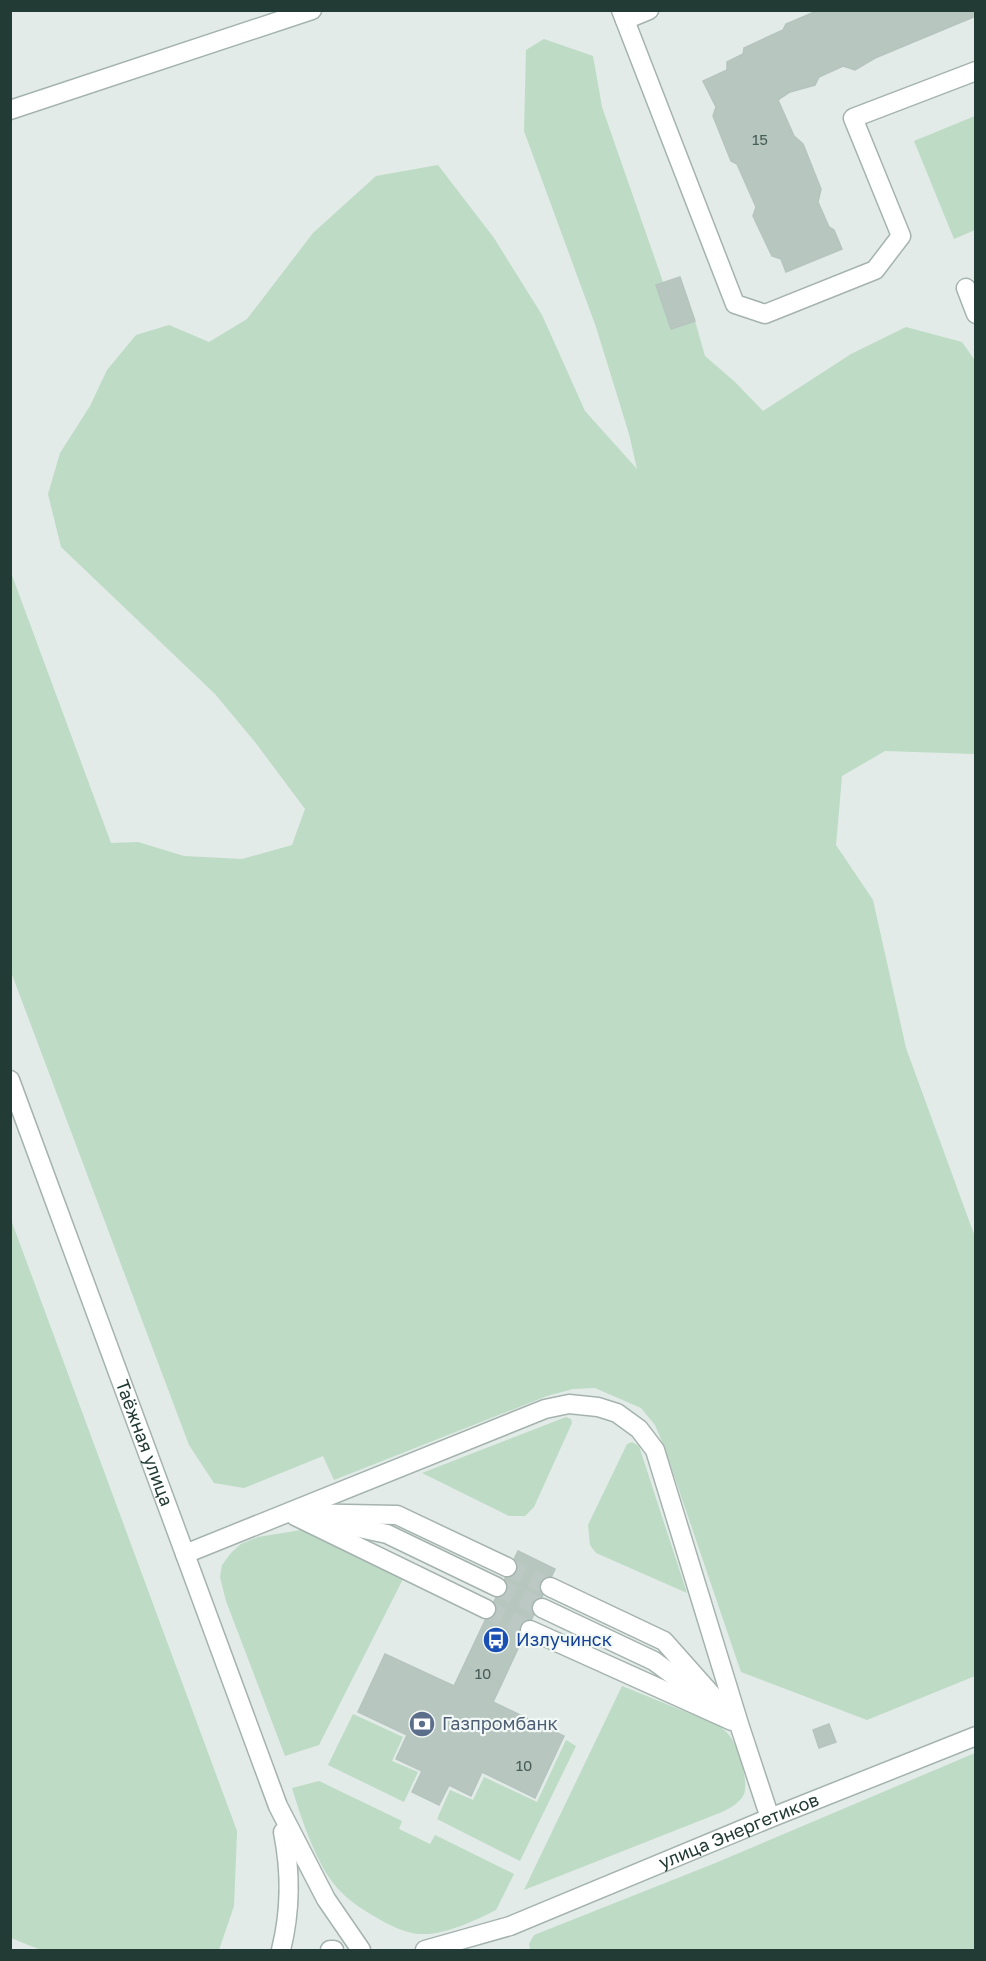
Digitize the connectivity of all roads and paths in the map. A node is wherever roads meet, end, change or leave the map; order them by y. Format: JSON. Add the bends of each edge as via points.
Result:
{"nodes":[{"id":1,"x":312,"y":10,"type":"edge"},
{"id":2,"x":649,"y":10,"type":"edge"},
{"id":3,"x":623,"y":15,"type":"edge"},
{"id":4,"x":975,"y":71,"type":"edge"},
{"id":5,"x":10,"y":110,"type":"edge"},
{"id":6,"x":966,"y":288,"type":"dead end"},
{"id":7,"x":975,"y":314,"type":"edge"},
{"id":8,"x":10,"y":1080,"type":"edge"},
{"id":9,"x":288,"y":1513,"type":"junction"},
{"id":10,"x":185,"y":1554,"type":"junction"},
{"id":11,"x":507,"y":1567,"type":"tunnel mouth"},
{"id":12,"x":497,"y":1587,"type":"tunnel mouth"},
{"id":13,"x":550,"y":1587,"type":"tunnel mouth"},
{"id":14,"x":542,"y":1608,"type":"tunnel mouth"},
{"id":15,"x":486,"y":1609,"type":"tunnel mouth"},
{"id":16,"x":530,"y":1630,"type":"tunnel mouth"},
{"id":17,"x":739,"y":1724,"type":"junction"},
{"id":18,"x":975,"y":1736,"type":"edge"},
{"id":19,"x":278,"y":1806,"type":"junction"},
{"id":20,"x":770,"y":1818,"type":"junction"},
{"id":21,"x":504,"y":1928,"type":"junction"},
{"id":22,"x":281,"y":1950,"type":"edge"},
{"id":23,"x":361,"y":1950,"type":"edge"},
{"id":24,"x":425,"y":1950,"type":"edge"},
{"id":25,"x":478,"y":1950,"type":"edge"}],
"edges":[{"from":1,"to":5,"type":"street"},
{"from":2,"to":3,"type":"street"},
{"from":3,"to":4,"type":"street","via":[[735,304],[765,314],[875,270],[901,236],[853,118]]},
{"from":6,"to":7,"type":"street"},
{"from":8,"to":10,"type":"street","name":"Таёжная улица"},
{"from":9,"to":10,"type":"street"},
{"from":9,"to":11,"type":"street","via":[[397,1515]]},
{"from":9,"to":12,"type":"street","via":[[387,1534]]},
{"from":9,"to":15,"type":"street"},
{"from":9,"to":17,"type":"street","via":[[545,1409],[569,1404],[617,1413],[639,1429],[655,1450]]},
{"from":10,"to":19,"type":"street","name":"Таёжная улица"},
{"from":13,"to":17,"type":"street","via":[[664,1641]]},
{"from":14,"to":17,"type":"street","via":[[654,1661]]},
{"from":16,"to":17,"type":"street"},
{"from":17,"to":20,"type":"street"},
{"from":18,"to":20,"type":"street","name":"улица Энергетиков"},
{"from":19,"to":22,"type":"street","via":[[290,1881]]},
{"from":19,"to":23,"type":"street","via":[[326,1899]]},
{"from":20,"to":21,"type":"street","name":"улица Энергетиков"},
{"from":21,"to":24,"type":"street"},
{"from":21,"to":25,"type":"street"}]}
